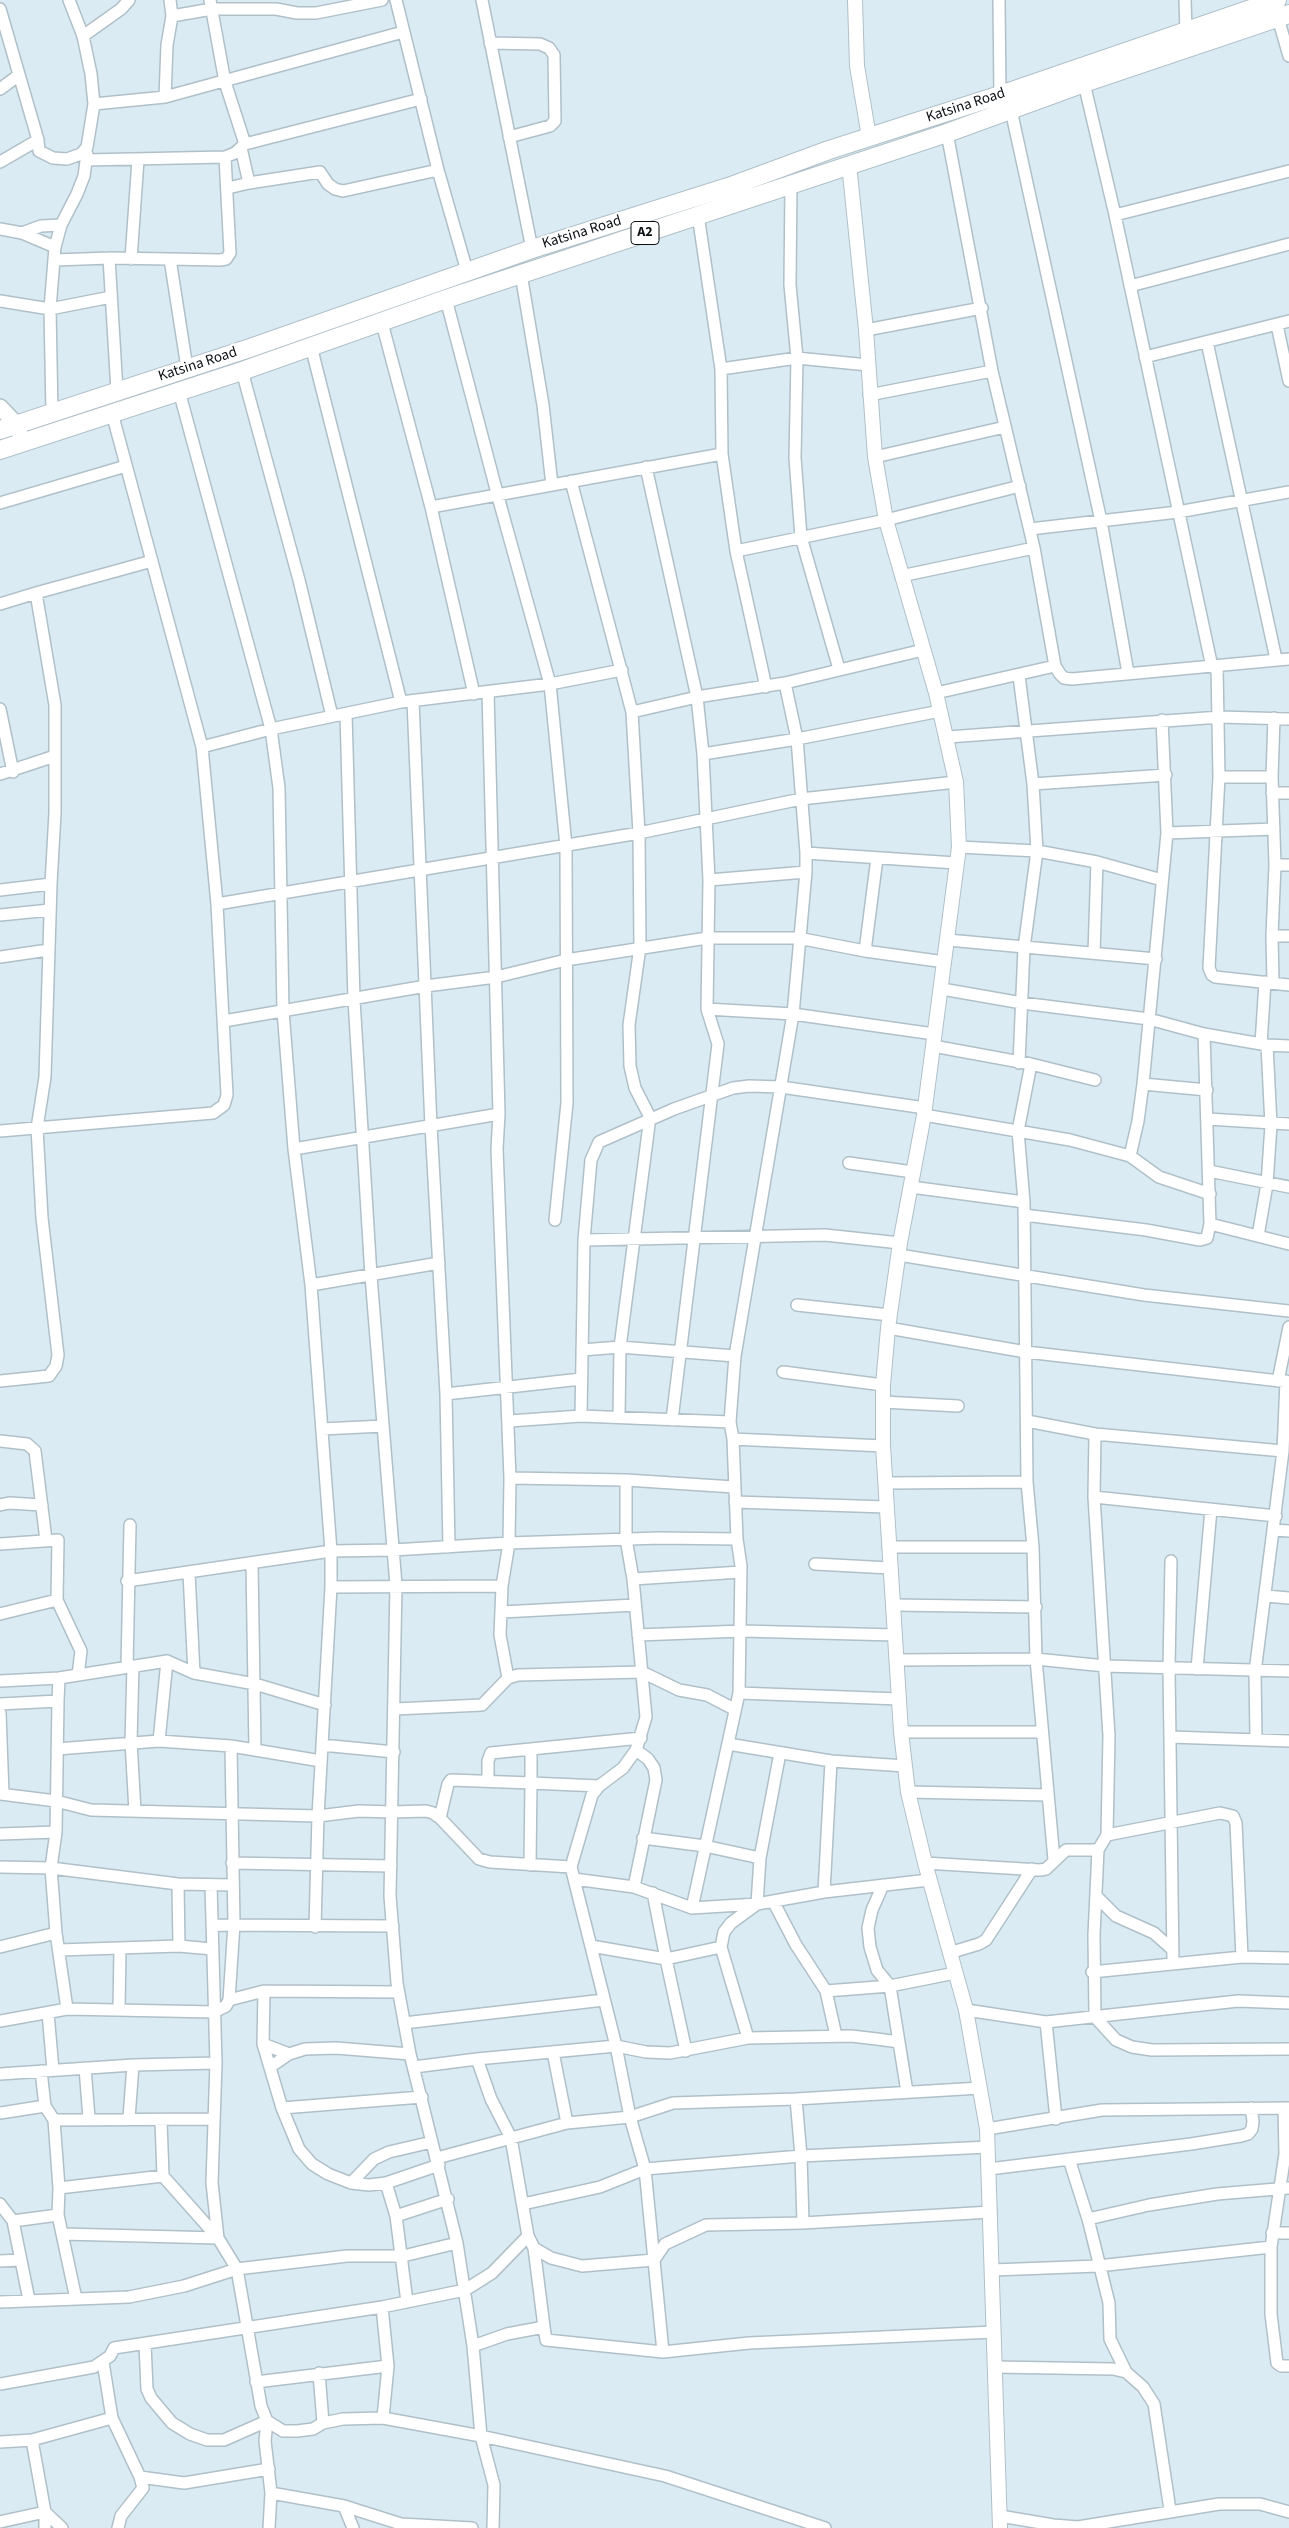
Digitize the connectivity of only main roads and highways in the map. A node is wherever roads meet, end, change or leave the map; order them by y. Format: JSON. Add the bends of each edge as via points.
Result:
{"nodes":[{"id":1,"x":1277,"y":0,"type":"edge"},
{"id":2,"x":1284,"y":16,"type":"edge"},
{"id":3,"x":829,"y":150,"type":"junction"},
{"id":4,"x":841,"y":167,"type":"junction"},
{"id":5,"x":0,"y":408,"type":"edge"},
{"id":6,"x":8,"y":427,"type":"edge"},
{"id":7,"x":23,"y":442,"type":"junction"},
{"id":8,"x":0,"y":450,"type":"edge"}],
"edges":[{"from":1,"to":3,"type":"highway","name":"Katsina Road","number":"A2"},
{"from":2,"to":4,"type":"highway","number":"A2"},
{"from":3,"to":4,"type":"highway"},
{"from":3,"to":6,"type":"highway","name":"Katsina Road","number":"A2","via":[[734,185],[532,249]]},
{"from":4,"to":7,"type":"highway","number":"A2"},
{"from":5,"to":6,"type":"main road"},
{"from":6,"to":7,"type":"main road"},
{"from":7,"to":8,"type":"highway","number":"A2"}]}
